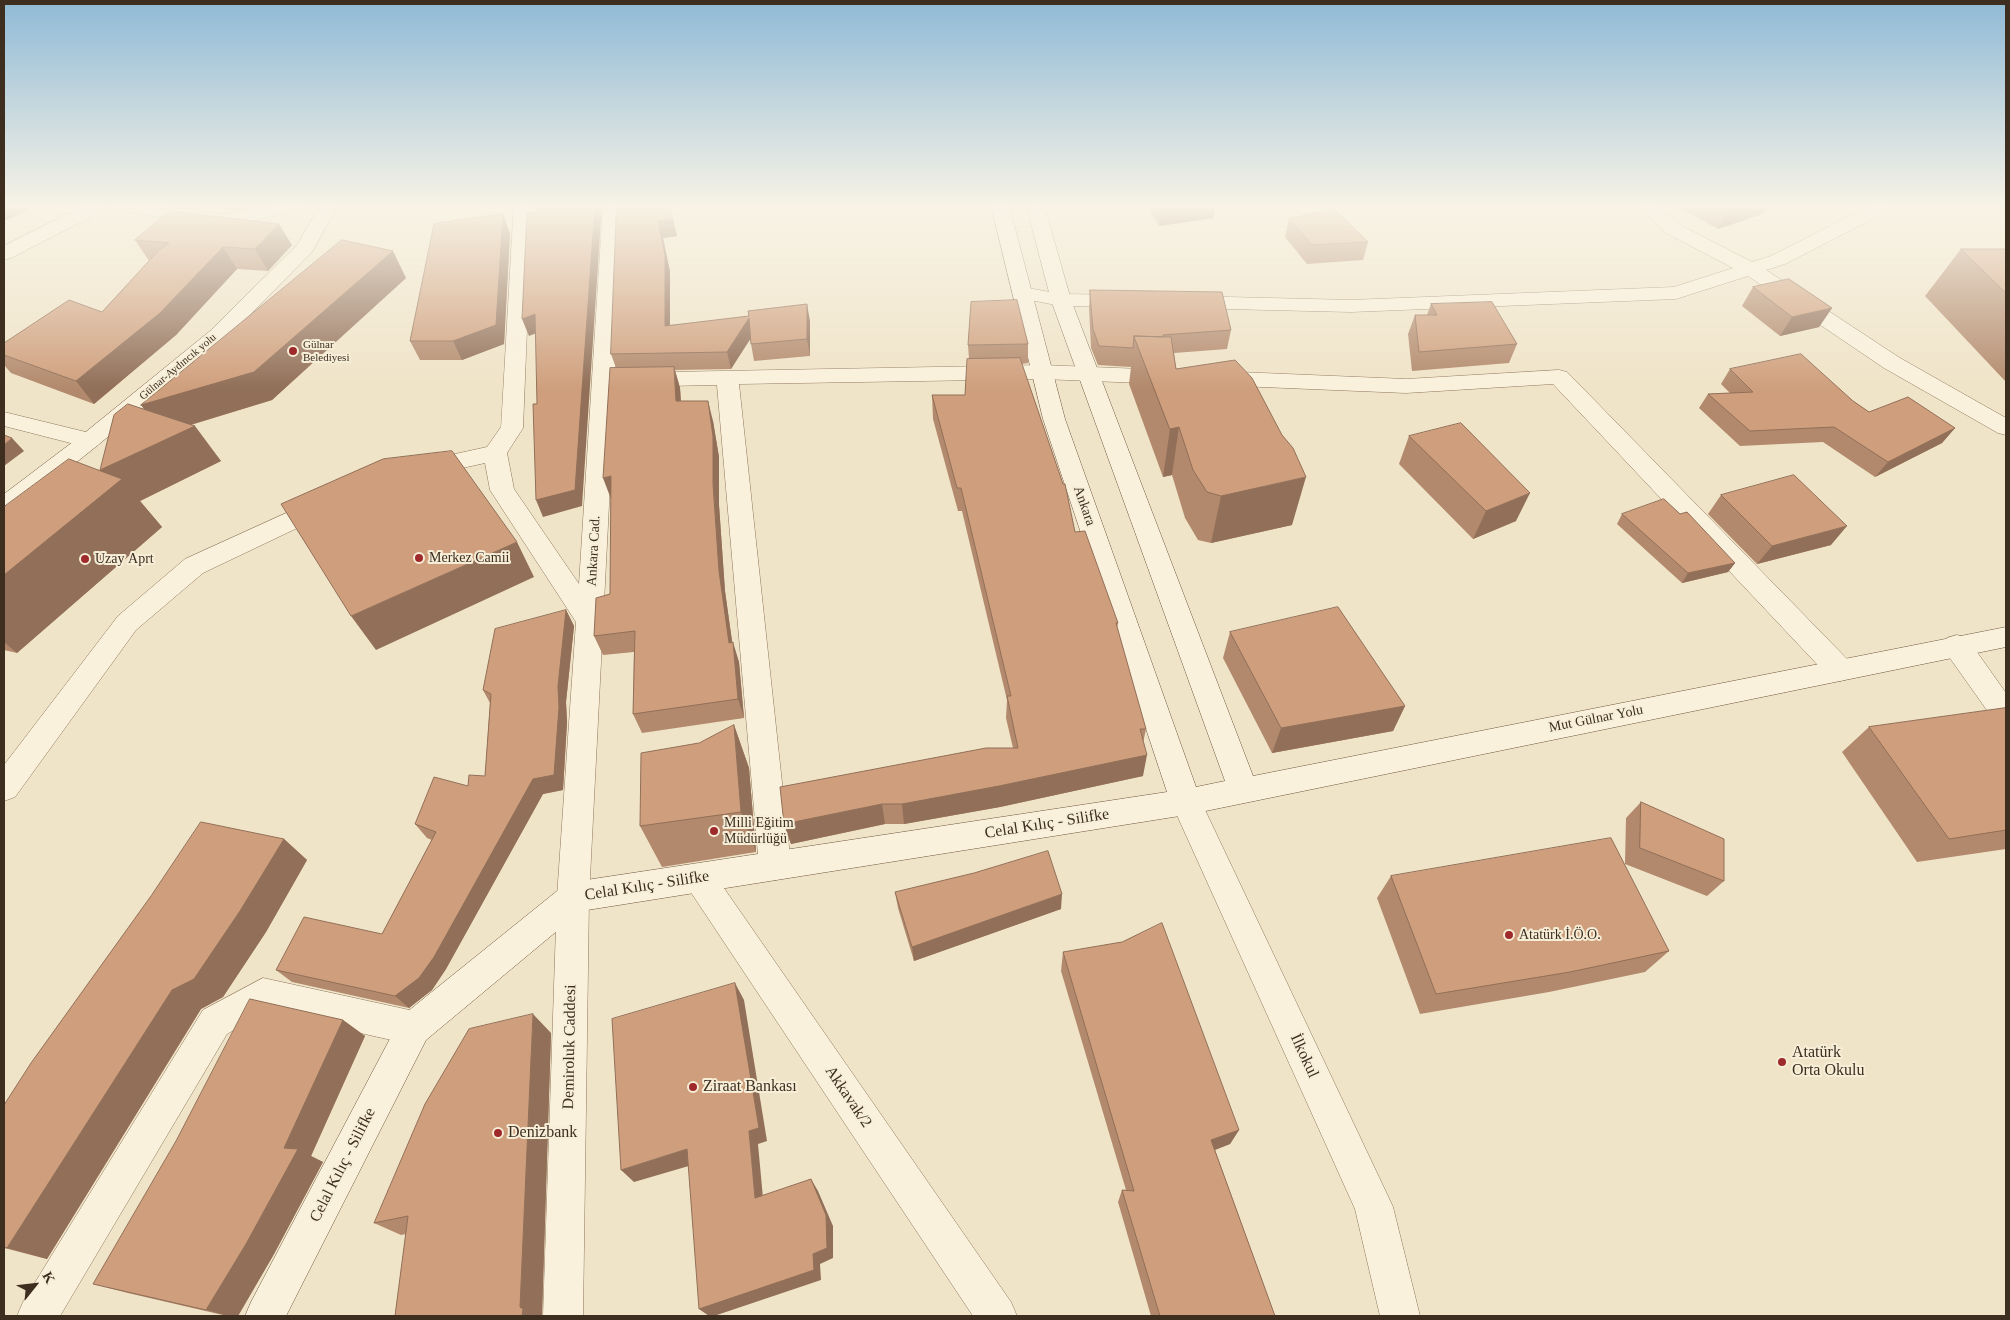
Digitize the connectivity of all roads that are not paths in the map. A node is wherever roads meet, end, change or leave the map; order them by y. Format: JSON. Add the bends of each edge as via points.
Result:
{"nodes":[{"id":1,"x":286,"y":267,"type":"edge"},
{"id":2,"x":520,"y":267,"type":"edge"},
{"id":3,"x":609,"y":267,"type":"edge"},
{"id":4,"x":1015,"y":267,"type":"edge"},
{"id":5,"x":1053,"y":267,"type":"edge"},
{"id":6,"x":1745,"y":267,"type":"edge"},
{"id":7,"x":1757,"y":267,"type":"edge"},
{"id":8,"x":1750,"y":269,"type":"junction"},
{"id":9,"x":1022,"y":293,"type":"junction"},
{"id":10,"x":1062,"y":300,"type":"junction"},
{"id":11,"x":1042,"y":372,"type":"junction"},
{"id":12,"x":1089,"y":374,"type":"junction"},
{"id":13,"x":727,"y":379,"type":"junction"},
{"id":14,"x":604,"y":380,"type":"junction"},
{"id":15,"x":4,"y":419,"type":"edge"},
{"id":16,"x":2006,"y":428,"type":"edge"},
{"id":17,"x":90,"y":440,"type":"junction"},
{"id":18,"x":495,"y":453,"type":"junction"},
{"id":19,"x":399,"y":474,"type":"edge"},
{"id":20,"x":345,"y":496,"type":"edge"},
{"id":21,"x":4,"y":507,"type":"edge"},
{"id":22,"x":590,"y":621,"type":"junction"},
{"id":23,"x":2006,"y":637,"type":"edge"},
{"id":24,"x":1957,"y":646,"type":"junction"},
{"id":25,"x":1840,"y":670,"type":"junction"},
{"id":26,"x":2006,"y":715,"type":"edge"},
{"id":27,"x":4,"y":788,"type":"edge"},
{"id":28,"x":1244,"y":791,"type":"junction"},
{"id":29,"x":1186,"y":802,"type":"junction"},
{"id":30,"x":775,"y":866,"type":"junction"},
{"id":31,"x":699,"y":878,"type":"junction"},
{"id":32,"x":573,"y":897,"type":"junction"},
{"id":33,"x":414,"y":1028,"type":"junction"},
{"id":34,"x":38,"y":1316,"type":"edge"},
{"id":35,"x":265,"y":1316,"type":"edge"},
{"id":36,"x":563,"y":1316,"type":"edge"},
{"id":37,"x":997,"y":1316,"type":"edge"},
{"id":38,"x":1400,"y":1316,"type":"edge"}],
"edges":[{"from":1,"to":17,"type":"street","name":"Gülnar-Aydıncık yolu","via":[[217,336]]},
{"from":2,"to":18,"type":"street","via":[[512,428]]},
{"from":3,"to":14,"type":"street","name":"Ankara Cad."},
{"from":4,"to":9,"type":"street","name":"Ankara"},
{"from":5,"to":10,"type":"street"},
{"from":6,"to":8,"type":"street"},
{"from":7,"to":8,"type":"street"},
{"from":8,"to":10,"type":"street","via":[[1676,293],[1351,306]]},
{"from":8,"to":16,"type":"street","via":[[1892,363]]},
{"from":9,"to":10,"type":"street"},
{"from":9,"to":11,"type":"street","name":"Ankara"},
{"from":10,"to":12,"type":"street"},
{"from":11,"to":12,"type":"street"},
{"from":11,"to":13,"type":"street"},
{"from":11,"to":29,"type":"street","name":"Ankara","via":[[1054,419]]},
{"from":12,"to":25,"type":"street","via":[[1406,386],[1559,377]]},
{"from":12,"to":28,"type":"street"},
{"from":13,"to":14,"type":"street"},
{"from":13,"to":30,"type":"street"},
{"from":14,"to":22,"type":"street","name":"Ankara Cad."},
{"from":15,"to":17,"type":"street"},
{"from":17,"to":21,"type":"street","name":"Gülnar-Aydıncık yolu"},
{"from":18,"to":19,"type":"street"},
{"from":18,"to":22,"type":"street","via":[[502,490]]},
{"from":20,"to":27,"type":"street","via":[[194,566],[126,623]]},
{"from":22,"to":32,"type":"street","name":"Ankara Cad."},
{"from":23,"to":24,"type":"street","name":"Mut Gülnar Yolu"},
{"from":24,"to":25,"type":"street","name":"Mut Gülnar Yolu"},
{"from":24,"to":26,"type":"street"},
{"from":25,"to":28,"type":"street","name":"Mut Gülnar Yolu"},
{"from":28,"to":29,"type":"street","name":"Mut Gülnar Yolu"},
{"from":29,"to":30,"type":"street","name":"Celal Kılıç - Silifke"},
{"from":29,"to":38,"type":"street","name":"İlkokul","via":[[1374,1207]]},
{"from":30,"to":31,"type":"street","name":"Celal Kılıç - Silifke"},
{"from":31,"to":32,"type":"street","name":"Celal Kılıç - Silifke"},
{"from":31,"to":37,"type":"street","name":"Akkavak/2"},
{"from":32,"to":33,"type":"street","name":"Celal Kılıç - Silifke"},
{"from":32,"to":36,"type":"street","name":"Demiroluk Caddesi"},
{"from":33,"to":34,"type":"street","via":[[263,995],[215,1022]]},
{"from":33,"to":35,"type":"street","name":"Celal Kılıç - Silifke"}]}
